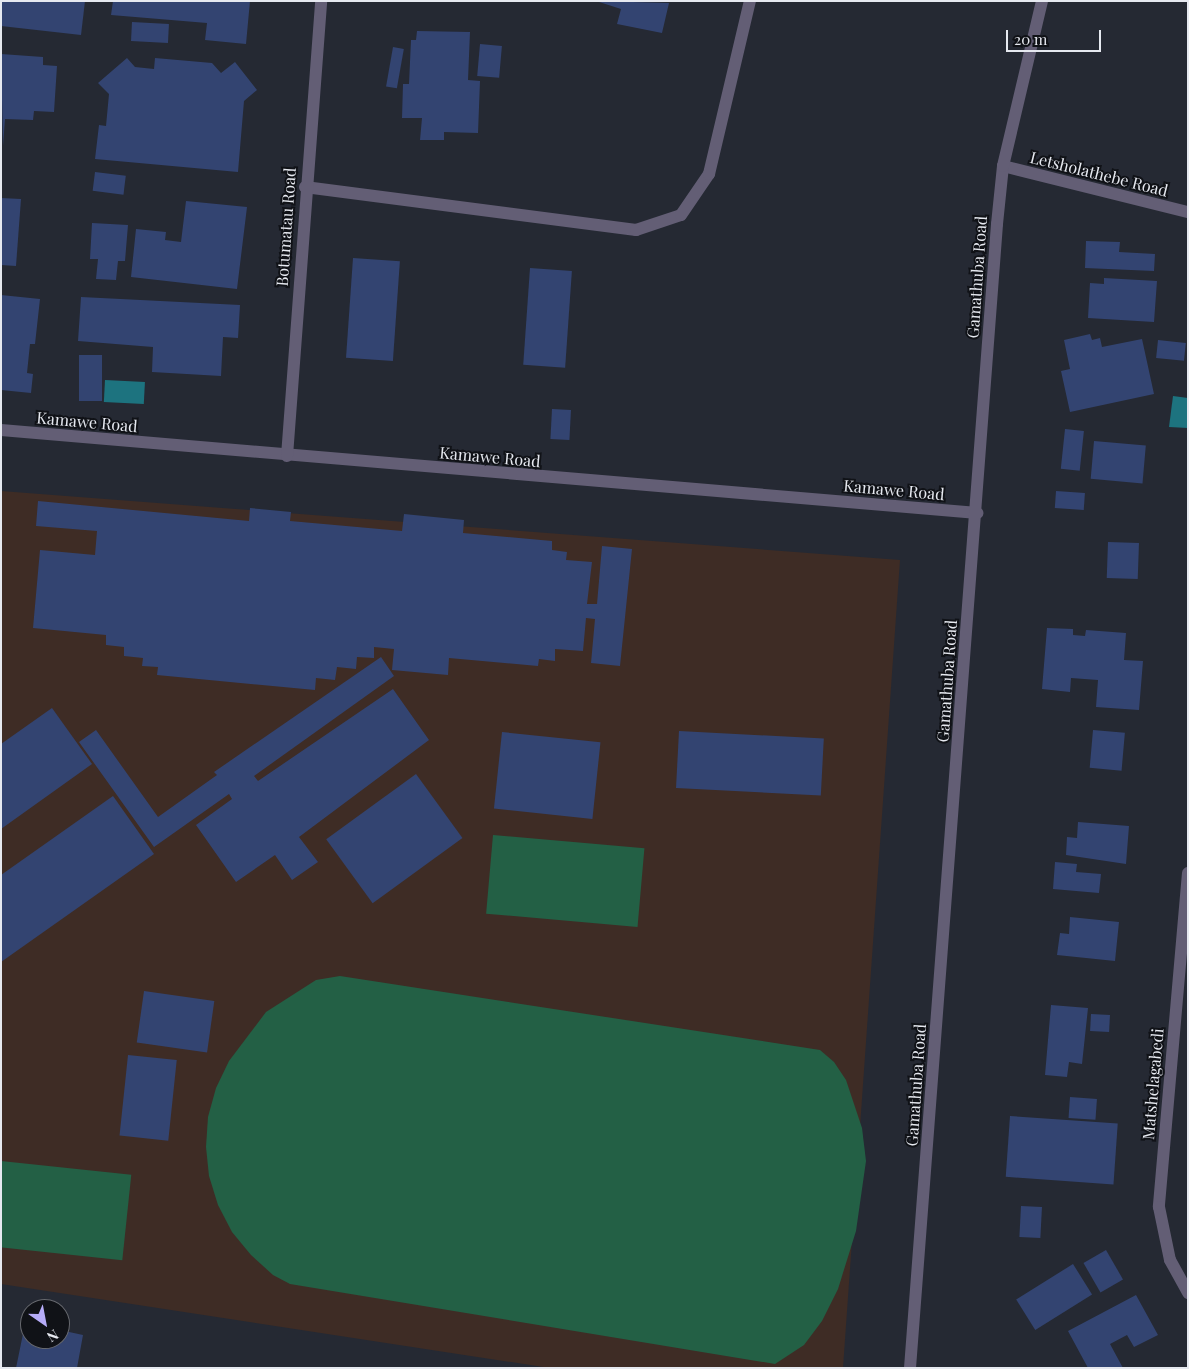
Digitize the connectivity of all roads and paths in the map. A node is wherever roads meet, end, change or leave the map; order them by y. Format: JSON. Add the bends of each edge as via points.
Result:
{"nodes":[{"id":1,"x":321,"y":1,"type":"edge"},
{"id":2,"x":750,"y":1,"type":"edge"},
{"id":3,"x":1042,"y":1,"type":"edge"},
{"id":4,"x":1003,"y":166,"type":"junction"},
{"id":5,"x":305,"y":187,"type":"junction"},
{"id":6,"x":1188,"y":212,"type":"edge"},
{"id":7,"x":1,"y":430,"type":"edge"},
{"id":8,"x":287,"y":456,"type":"junction"},
{"id":9,"x":977,"y":513,"type":"junction"},
{"id":10,"x":1188,"y":873,"type":"edge"},
{"id":11,"x":1188,"y":1292,"type":"edge"},
{"id":12,"x":910,"y":1368,"type":"edge"}],
"edges":[{"from":1,"to":5,"type":"street","name":"Botumatau Road"},
{"from":2,"to":5,"type":"street","via":[[709,174],[681,215],[636,230]]},
{"from":3,"to":4,"type":"street","name":"Gamathuba Road"},
{"from":4,"to":6,"type":"street","name":"Letsholathebe Road"},
{"from":4,"to":9,"type":"street","name":"Gamathuba Road"},
{"from":5,"to":8,"type":"street","name":"Botumatau Road"},
{"from":7,"to":8,"type":"street","name":"Kamawe Road"},
{"from":8,"to":9,"type":"street","name":"Kamawe Road"},
{"from":9,"to":12,"type":"street","name":"Gamathuba Road"},
{"from":10,"to":11,"type":"street","name":"Matshelagabedi","via":[[1159,1207],[1170,1260]]}]}
